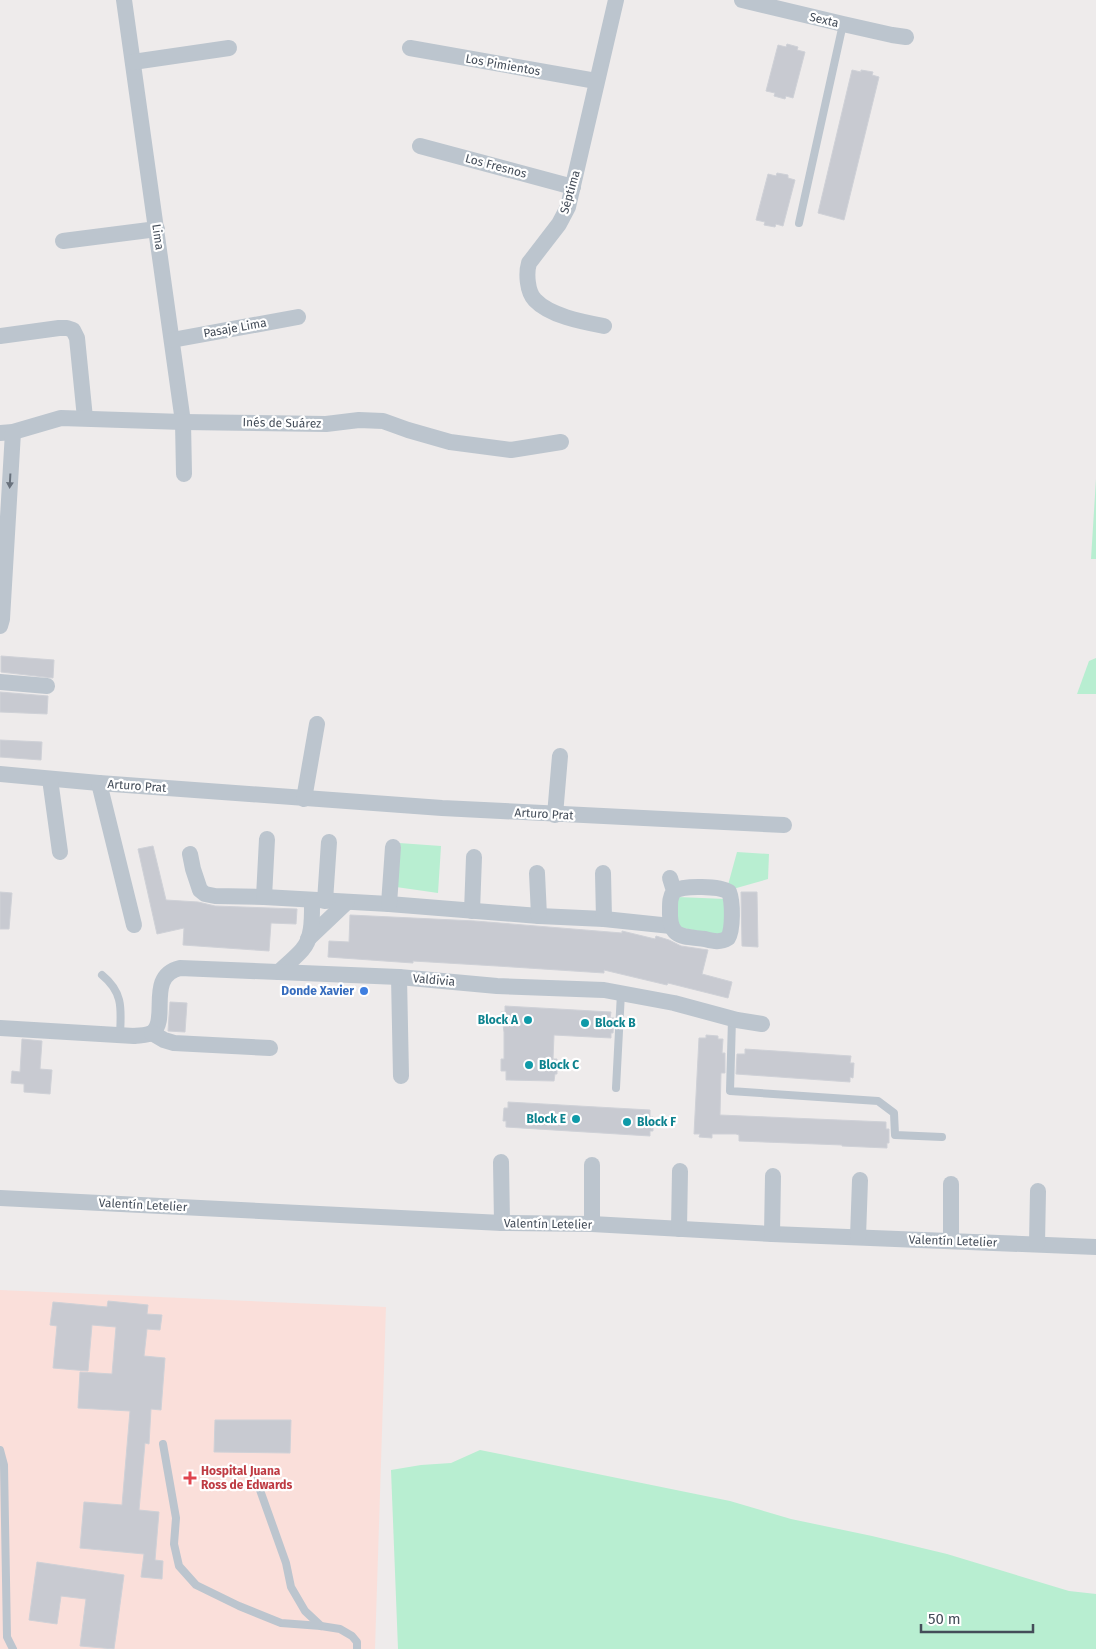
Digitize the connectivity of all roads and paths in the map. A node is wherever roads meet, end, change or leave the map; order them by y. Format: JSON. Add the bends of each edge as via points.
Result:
{"nodes":[{"id":1,"x":124,"y":0,"type":"edge"},
{"id":2,"x":616,"y":0,"type":"edge"},
{"id":3,"x":742,"y":0,"type":"edge"},
{"id":4,"x":843,"y":24,"type":"junction"},
{"id":5,"x":906,"y":36,"type":"dead end"},
{"id":6,"x":228,"y":48,"type":"dead end"},
{"id":7,"x":410,"y":48,"type":"dead end"},
{"id":8,"x":133,"y":62,"type":"junction"},
{"id":9,"x":596,"y":81,"type":"junction"},
{"id":10,"x":420,"y":146,"type":"dead end"},
{"id":11,"x":573,"y":187,"type":"junction"},
{"id":12,"x":799,"y":223,"type":"dead end"},
{"id":13,"x":157,"y":229,"type":"junction"},
{"id":14,"x":63,"y":241,"type":"dead end"},
{"id":15,"x":298,"y":317,"type":"dead end"},
{"id":16,"x":604,"y":326,"type":"dead end"},
{"id":17,"x":0,"y":336,"type":"edge"},
{"id":18,"x":172,"y":340,"type":"junction"},
{"id":19,"x":85,"y":418,"type":"junction"},
{"id":20,"x":182,"y":422,"type":"junction"},
{"id":21,"x":6,"y":433,"type":"edge"},
{"id":22,"x":561,"y":442,"type":"dead end"},
{"id":23,"x":184,"y":474,"type":"dead end"},
{"id":24,"x":0,"y":626,"type":"edge"},
{"id":25,"x":0,"y":682,"type":"edge"},
{"id":26,"x":47,"y":686,"type":"dead end"},
{"id":27,"x":317,"y":724,"type":"dead end"},
{"id":28,"x":560,"y":756,"type":"dead end"},
{"id":29,"x":0,"y":774,"type":"edge"},
{"id":30,"x":50,"y":779,"type":"junction"},
{"id":31,"x":99,"y":784,"type":"junction"},
{"id":32,"x":304,"y":799,"type":"junction"},
{"id":33,"x":556,"y":815,"type":"junction"},
{"id":34,"x":784,"y":825,"type":"dead end"},
{"id":35,"x":267,"y":839,"type":"dead end"},
{"id":36,"x":328,"y":842,"type":"dead end"},
{"id":37,"x":393,"y":847,"type":"dead end"},
{"id":38,"x":60,"y":852,"type":"dead end"},
{"id":39,"x":190,"y":854,"type":"dead end"},
{"id":40,"x":474,"y":857,"type":"dead end"},
{"id":41,"x":538,"y":872,"type":"dead end"},
{"id":42,"x":603,"y":873,"type":"dead end"},
{"id":43,"x":264,"y":897,"type":"junction"},
{"id":44,"x":319,"y":901,"type":"junction"},
{"id":45,"x":347,"y":902,"type":"junction"},
{"id":46,"x":389,"y":904,"type":"junction"},
{"id":47,"x":472,"y":911,"type":"junction"},
{"id":48,"x":538,"y":916,"type":"junction"},
{"id":49,"x":604,"y":920,"type":"junction"},
{"id":50,"x":134,"y":925,"type":"dead end"},
{"id":51,"x":671,"y":926,"type":"junction"},
{"id":52,"x":308,"y":939,"type":"junction"},
{"id":53,"x":279,"y":972,"type":"junction"},
{"id":54,"x":102,"y":975,"type":"dead end"},
{"id":55,"x":399,"y":977,"type":"junction"},
{"id":56,"x":621,"y":993,"type":"junction"},
{"id":57,"x":732,"y":1019,"type":"junction"},
{"id":58,"x":762,"y":1024,"type":"dead end"},
{"id":59,"x":0,"y":1028,"type":"edge"},
{"id":60,"x":152,"y":1033,"type":"junction"},
{"id":61,"x":120,"y":1035,"type":"junction"},
{"id":62,"x":270,"y":1048,"type":"dead end"},
{"id":63,"x":401,"y":1076,"type":"dead end"},
{"id":64,"x":616,"y":1088,"type":"dead end"},
{"id":65,"x":942,"y":1137,"type":"dead end"},
{"id":66,"x":501,"y":1162,"type":"dead end"},
{"id":67,"x":592,"y":1165,"type":"dead end"},
{"id":68,"x":680,"y":1171,"type":"dead end"},
{"id":69,"x":773,"y":1176,"type":"dead end"},
{"id":70,"x":860,"y":1180,"type":"dead end"},
{"id":71,"x":951,"y":1184,"type":"dead end"},
{"id":72,"x":1038,"y":1191,"type":"dead end"},
{"id":73,"x":0,"y":1198,"type":"edge"},
{"id":74,"x":502,"y":1223,"type":"junction"},
{"id":75,"x":592,"y":1224,"type":"junction"},
{"id":76,"x":679,"y":1229,"type":"junction"},
{"id":77,"x":772,"y":1234,"type":"junction"},
{"id":78,"x":858,"y":1237,"type":"junction"},
{"id":79,"x":951,"y":1240,"type":"junction"},
{"id":80,"x":1037,"y":1244,"type":"junction"},
{"id":81,"x":1096,"y":1247,"type":"edge"},
{"id":82,"x":163,"y":1444,"type":"dead end"},
{"id":83,"x":0,"y":1450,"type":"edge"},
{"id":84,"x":254,"y":1476,"type":"dead end"},
{"id":85,"x":321,"y":1626,"type":"junction"},
{"id":86,"x":12,"y":1649,"type":"edge"},
{"id":87,"x":357,"y":1649,"type":"edge"}],
"edges":[{"from":1,"to":8,"type":"street","name":"Lima"},
{"from":2,"to":9,"type":"street","name":"Séptima"},
{"from":3,"to":4,"type":"street","name":"Sexta"},
{"from":4,"to":5,"type":"street","name":"Sexta"},
{"from":4,"to":12,"type":"lane"},
{"from":6,"to":8,"type":"street"},
{"from":7,"to":9,"type":"street","name":"Los Pimientos"},
{"from":8,"to":13,"type":"street","name":"Lima"},
{"from":9,"to":11,"type":"street","name":"Séptima"},
{"from":10,"to":11,"type":"street","name":"Los Fresnos"},
{"from":11,"to":16,"type":"street","name":"Séptima","via":[[559,224],[529,263],[529,283],[534,300],[548,310],[580,322]]},
{"from":13,"to":14,"type":"street"},
{"from":13,"to":18,"type":"street","name":"Lima"},
{"from":15,"to":18,"type":"street","name":"Pasaje Lima"},
{"from":17,"to":19,"type":"street","via":[[59,328],[73,330],[77,338]]},
{"from":18,"to":20,"type":"street","name":"Lima"},
{"from":19,"to":20,"type":"street","name":"Inés de Suárez"},
{"from":19,"to":21,"type":"street","name":"Inés de Suárez","via":[[61,418]]},
{"from":20,"to":22,"type":"street","name":"Inés de Suárez","via":[[326,424],[383,420],[450,442],[511,450]]},
{"from":20,"to":23,"type":"street","name":"Lima"},
{"from":21,"to":24,"type":"street","one_way":true},
{"from":25,"to":26,"type":"street"},
{"from":27,"to":32,"type":"street"},
{"from":28,"to":33,"type":"street"},
{"from":29,"to":30,"type":"street","name":"Arturo Prat"},
{"from":30,"to":31,"type":"street","name":"Arturo Prat"},
{"from":30,"to":38,"type":"street"},
{"from":31,"to":32,"type":"street","name":"Arturo Prat"},
{"from":31,"to":50,"type":"street"},
{"from":32,"to":33,"type":"street","name":"Arturo Prat"},
{"from":33,"to":34,"type":"street","name":"Arturo Prat"},
{"from":35,"to":43,"type":"street"},
{"from":36,"to":44,"type":"street"},
{"from":37,"to":46,"type":"street"},
{"from":39,"to":43,"type":"street","via":[[200,890],[206,894]]},
{"from":40,"to":47,"type":"street"},
{"from":41,"to":48,"type":"street"},
{"from":42,"to":49,"type":"street"},
{"from":43,"to":44,"type":"street"},
{"from":44,"to":45,"type":"street"},
{"from":44,"to":52,"type":"street"},
{"from":45,"to":46,"type":"street"},
{"from":45,"to":52,"type":"street"},
{"from":46,"to":47,"type":"street"},
{"from":47,"to":48,"type":"street"},
{"from":48,"to":49,"type":"street"},
{"from":49,"to":51,"type":"street"},
{"from":51,"to":51,"type":"street","via":[[672,884],[729,892],[731,931],[728,938],[718,941],[680,935]]},
{"from":52,"to":53,"type":"street","via":[[303,949]]},
{"from":53,"to":55,"type":"street","name":"Valdivia"},
{"from":53,"to":60,"type":"street","name":"Valdivia","via":[[174,969],[162,982],[159,1019]]},
{"from":54,"to":61,"type":"lane","via":[[119,997]]},
{"from":55,"to":56,"type":"street","name":"Valdivia"},
{"from":55,"to":63,"type":"street"},
{"from":56,"to":57,"type":"street","name":"Valdivia"},
{"from":56,"to":64,"type":"lane"},
{"from":57,"to":58,"type":"street","name":"Valdivia"},
{"from":57,"to":65,"type":"lane","via":[[730,1091],[878,1101],[894,1114],[895,1135]]},
{"from":59,"to":61,"type":"street"},
{"from":60,"to":61,"type":"street"},
{"from":60,"to":62,"type":"street","via":[[174,1043]]},
{"from":66,"to":74,"type":"street"},
{"from":67,"to":75,"type":"street"},
{"from":68,"to":76,"type":"street"},
{"from":69,"to":77,"type":"street"},
{"from":70,"to":78,"type":"street"},
{"from":71,"to":79,"type":"street"},
{"from":72,"to":80,"type":"street"},
{"from":73,"to":74,"type":"street","name":"Valentín Letelier"},
{"from":74,"to":75,"type":"street","name":"Valentín Letelier"},
{"from":75,"to":76,"type":"street","name":"Valentín Letelier"},
{"from":76,"to":77,"type":"street","name":"Valentín Letelier"},
{"from":77,"to":78,"type":"street","name":"Valentín Letelier"},
{"from":78,"to":79,"type":"street","name":"Valentín Letelier"},
{"from":79,"to":80,"type":"street","name":"Valentín Letelier"},
{"from":80,"to":81,"type":"street","name":"Valentín Letelier"},
{"from":82,"to":85,"type":"lane","via":[[176,1518],[174,1544],[179,1566],[196,1585],[239,1606],[281,1623]]},
{"from":83,"to":86,"type":"lane","via":[[4,1465],[7,1637]]},
{"from":84,"to":85,"type":"lane","via":[[286,1563],[291,1587],[306,1611]]},
{"from":85,"to":87,"type":"lane","via":[[340,1629],[352,1636],[357,1642]]}]}
